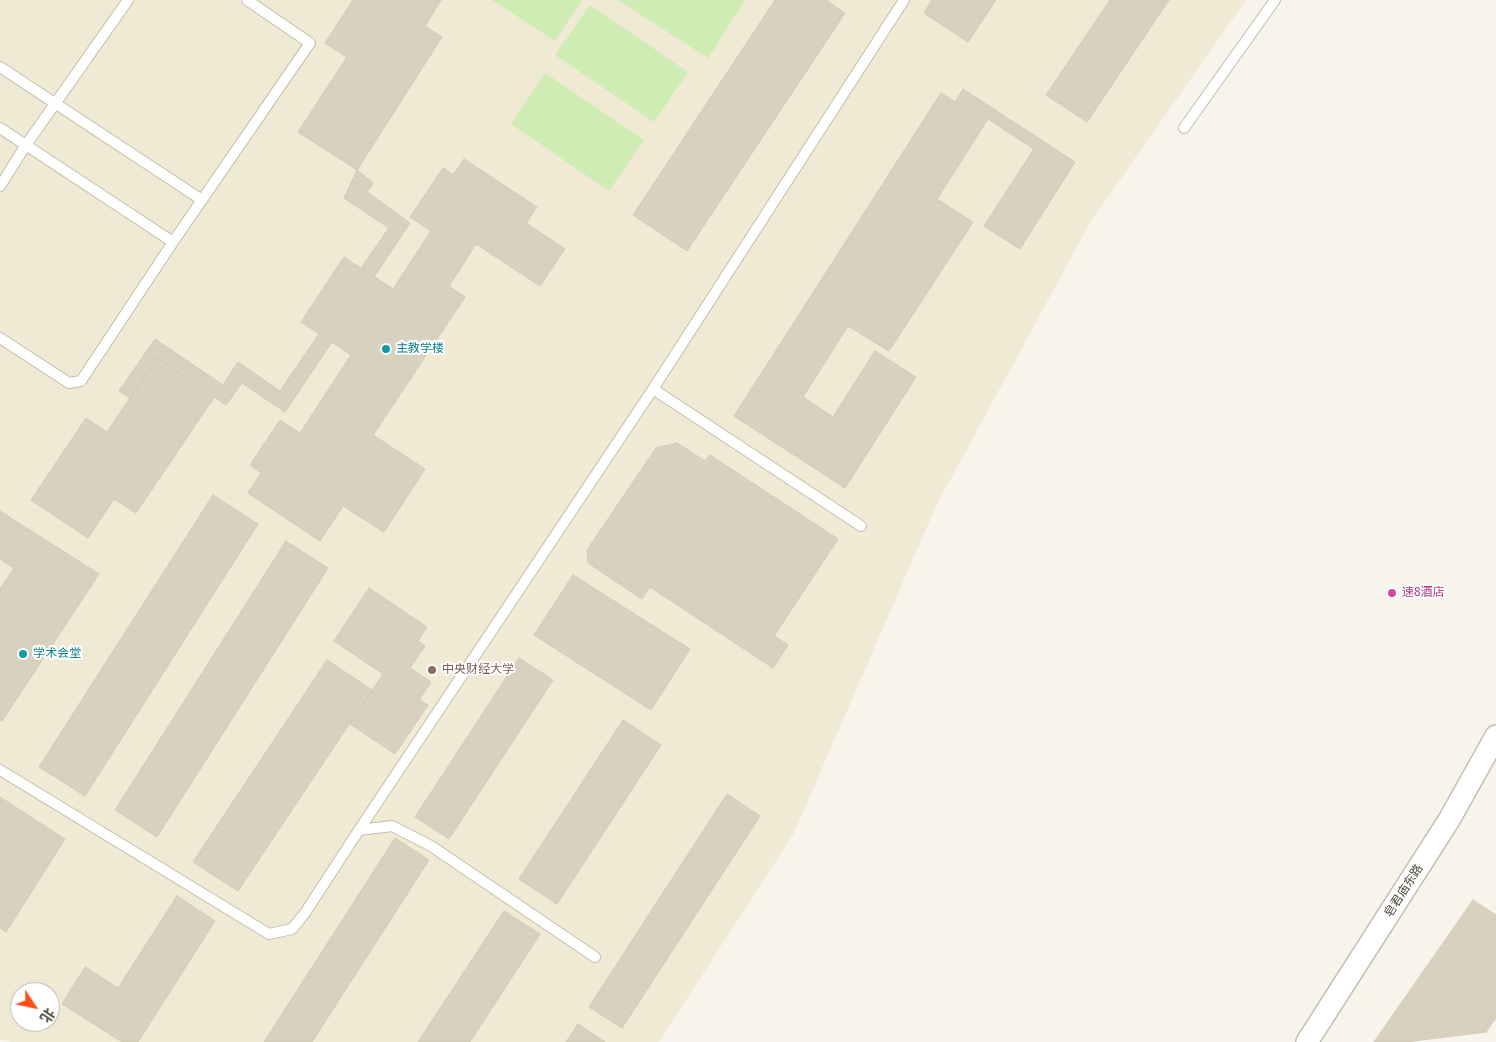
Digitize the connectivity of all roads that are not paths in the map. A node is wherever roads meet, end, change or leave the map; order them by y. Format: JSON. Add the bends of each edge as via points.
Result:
{"nodes":[{"id":1,"x":128,"y":0,"type":"edge"},
{"id":2,"x":247,"y":0,"type":"edge"},
{"id":3,"x":904,"y":0,"type":"edge"},
{"id":4,"x":1276,"y":0,"type":"edge"},
{"id":5,"x":0,"y":67,"type":"edge"},
{"id":6,"x":54,"y":104,"type":"junction"},
{"id":7,"x":0,"y":128,"type":"edge"},
{"id":8,"x":1184,"y":128,"type":"dead end"},
{"id":9,"x":26,"y":145,"type":"junction"},
{"id":10,"x":0,"y":186,"type":"edge"},
{"id":11,"x":202,"y":200,"type":"junction"},
{"id":12,"x":173,"y":242,"type":"junction"},
{"id":13,"x":0,"y":338,"type":"edge"},
{"id":14,"x":653,"y":389,"type":"junction"},
{"id":15,"x":861,"y":526,"type":"dead end"},
{"id":16,"x":1496,"y":736,"type":"edge"},
{"id":17,"x":0,"y":770,"type":"edge"},
{"id":18,"x":359,"y":830,"type":"junction"},
{"id":19,"x":595,"y":957,"type":"dead end"},
{"id":20,"x":1307,"y":1042,"type":"edge"}],
"edges":[{"from":1,"to":6,"type":"lane"},
{"from":2,"to":11,"type":"lane","via":[[310,43]]},
{"from":3,"to":14,"type":"lane"},
{"from":4,"to":8,"type":"lane"},
{"from":5,"to":6,"type":"lane"},
{"from":6,"to":9,"type":"lane"},
{"from":6,"to":11,"type":"lane"},
{"from":7,"to":9,"type":"lane"},
{"from":9,"to":10,"type":"lane"},
{"from":9,"to":12,"type":"lane"},
{"from":11,"to":12,"type":"lane"},
{"from":12,"to":13,"type":"lane","via":[[81,381],[69,383]]},
{"from":14,"to":15,"type":"lane"},
{"from":14,"to":18,"type":"lane"},
{"from":16,"to":20,"type":"street","name":"皂君庙东路","via":[[1449,820]]},
{"from":17,"to":18,"type":"lane","via":[[269,934],[292,929],[305,914]]},
{"from":18,"to":19,"type":"lane","via":[[392,826],[431,846]]}]}
